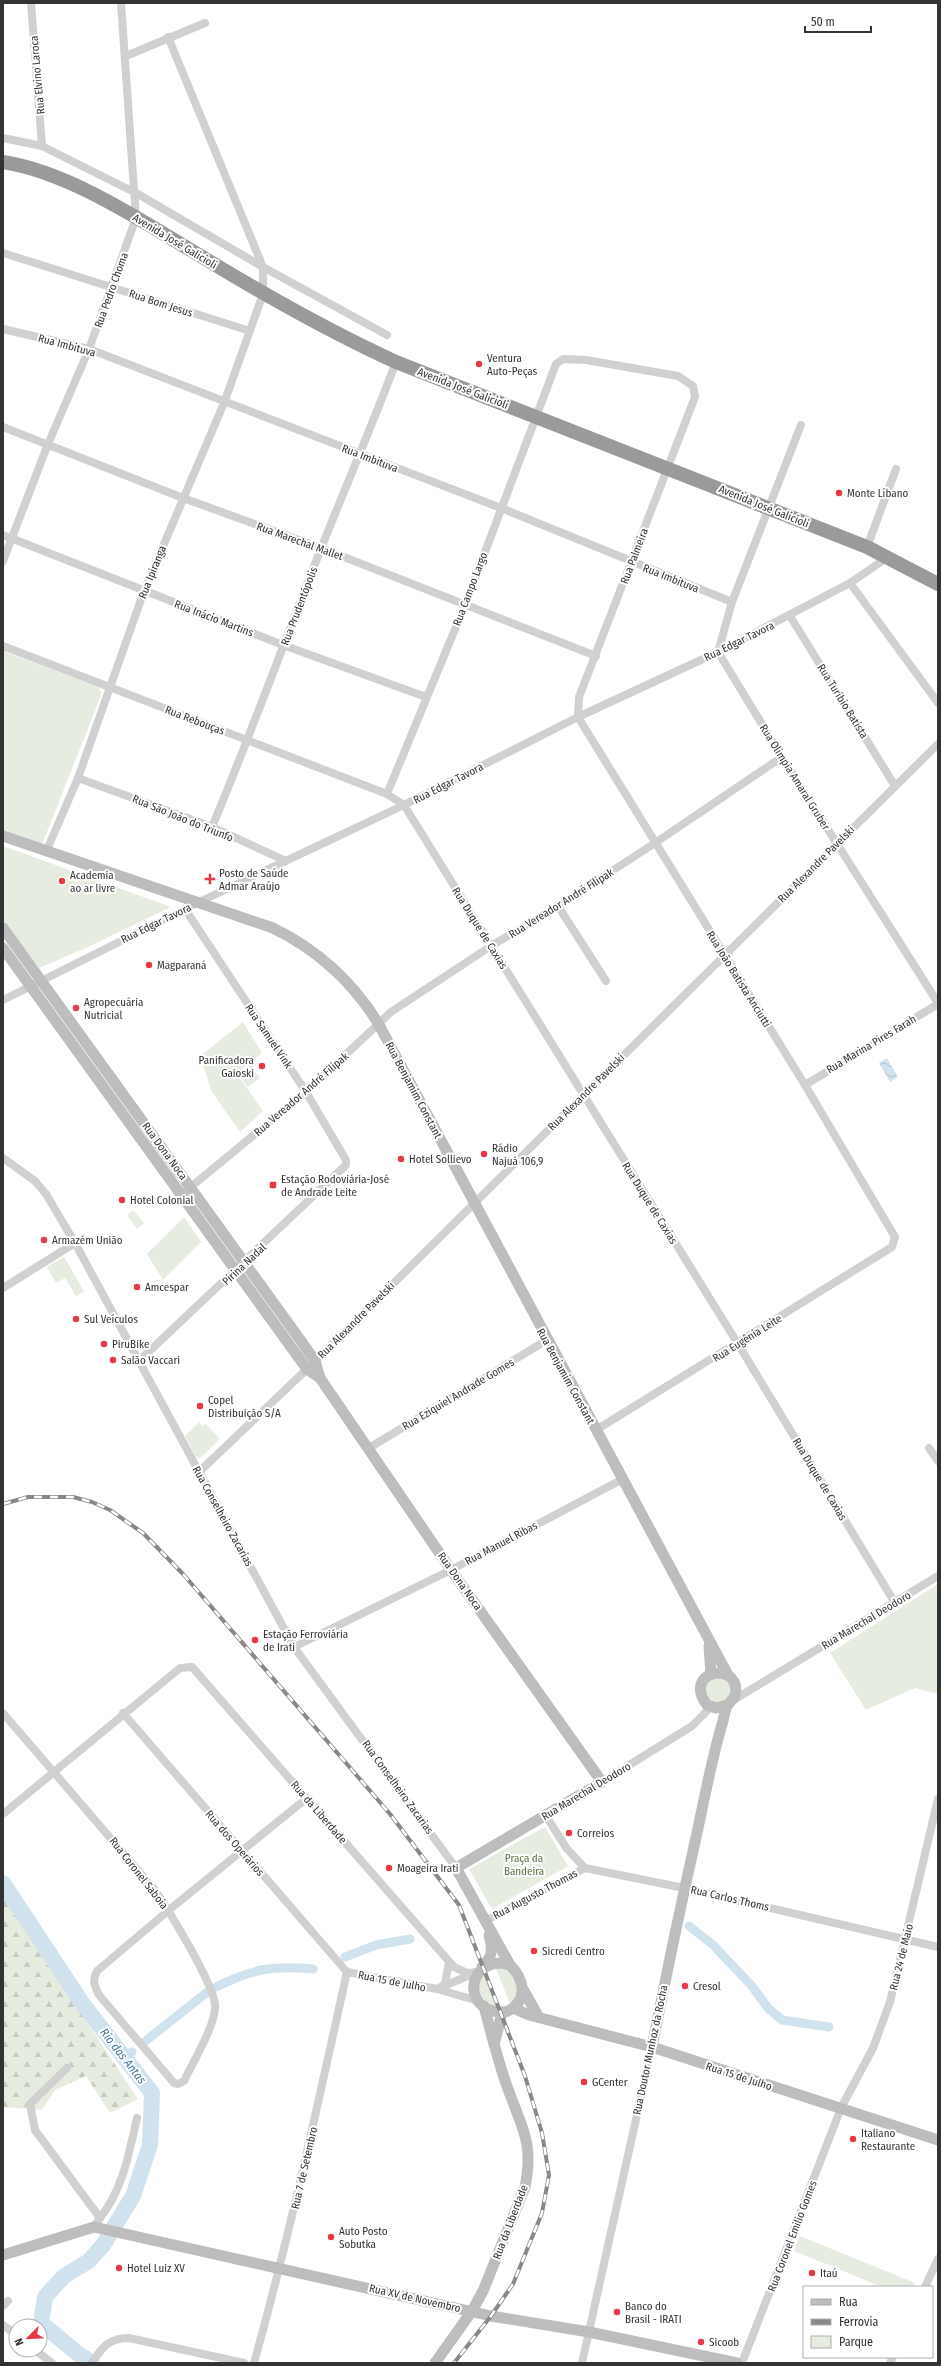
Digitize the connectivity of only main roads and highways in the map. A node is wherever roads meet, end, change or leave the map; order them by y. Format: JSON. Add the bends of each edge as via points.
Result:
{"nodes":[{"id":1,"x":3,"y":162,"type":"edge"},
{"id":2,"x":938,"y":584,"type":"edge"},
{"id":3,"x":3,"y":836,"type":"edge"},
{"id":4,"x":3,"y":928,"type":"edge"},
{"id":5,"x":3,"y":948,"type":"edge"},
{"id":6,"x":109,"y":1086,"type":"junction"},
{"id":7,"x":311,"y":1365,"type":"junction"},
{"id":8,"x":708,"y":1641,"type":"junction"},
{"id":9,"x":711,"y":1674,"type":"junction"},
{"id":10,"x":728,"y":1675,"type":"junction"},
{"id":11,"x":730,"y":1703,"type":"junction"},
{"id":12,"x":714,"y":1708,"type":"junction"},
{"id":13,"x":718,"y":1738,"type":"junction"},
{"id":14,"x":602,"y":1782,"type":"joint"},
{"id":15,"x":485,"y":1921,"type":"junction"},
{"id":16,"x":510,"y":1965,"type":"junction"},
{"id":17,"x":479,"y":1971,"type":"junction"},
{"id":18,"x":523,"y":1989,"type":"junction"},
{"id":19,"x":481,"y":2003,"type":"junction"},
{"id":20,"x":513,"y":2008,"type":"junction"},
{"id":21,"x":502,"y":2013,"type":"junction"},
{"id":22,"x":538,"y":2016,"type":"junction"},
{"id":23,"x":495,"y":2046,"type":"junction"},
{"id":24,"x":652,"y":2047,"type":"junction"},
{"id":25,"x":938,"y":2140,"type":"edge"},
{"id":26,"x":3,"y":2255,"type":"edge"},
{"id":27,"x":472,"y":2311,"type":"junction"},
{"id":28,"x":435,"y":2363,"type":"edge"},
{"id":29,"x":737,"y":2363,"type":"edge"}],
"edges":[{"from":1,"to":2,"type":"highway","name":"Avenida José Galicioli","via":[[27,165],[83,190],[136,218],[263,294],[344,338],[396,362],[867,547]]},
{"from":3,"to":8,"type":"main road","name":"Rua Benjamim Constant","via":[[273,928],[298,940],[322,957],[347,980],[364,1000],[378,1023]]},
{"from":4,"to":6,"type":"main road","name":"Rua Dona Noca","via":[[42,980]]},
{"from":5,"to":6,"type":"main road","name":"Rua Dona Noca"},
{"from":6,"to":7,"type":"main road","name":"Rua Dona Noca","via":[[181,1195],[236,1272]]},
{"from":6,"to":7,"type":"main road","name":"Rua Dona Noca","via":[[191,1188]]},
{"from":7,"to":14,"type":"main road","name":"Rua Dona Noca","via":[[451,1570]]},
{"from":8,"to":9,"type":"main road","name":"Rua Benjamim Constant"},
{"from":8,"to":10,"type":"main road","name":"Rua Benjamim Constant"},
{"from":9,"to":10,"type":"main road","via":[[716,1672]]},
{"from":9,"to":12,"type":"main road","via":[[700,1687],[702,1699]]},
{"from":10,"to":11,"type":"main road","via":[[736,1690]]},
{"from":11,"to":12,"type":"main road"},
{"from":11,"to":13,"type":"main road","name":"Rua Doutor Munhoz da Rocha"},
{"from":12,"to":13,"type":"main road","name":"Rua Doutor Munhoz da Rocha"},
{"from":13,"to":24,"type":"main road","name":"Rua Doutor Munhoz da Rocha"},
{"from":14,"to":15,"type":"main road","name":"Rua Marechal Deodoro","via":[[456,1868]]},
{"from":15,"to":16,"type":"main road"},
{"from":15,"to":17,"type":"main road","via":[[493,1953],[491,1959]]},
{"from":16,"to":17,"type":"main road","via":[[496,1964]]},
{"from":16,"to":18,"type":"main road","via":[[520,1978]]},
{"from":17,"to":19,"type":"main road","via":[[473,1986]]},
{"from":18,"to":20,"type":"main road","via":[[521,1998]]},
{"from":18,"to":22,"type":"main road"},
{"from":19,"to":21,"type":"main road","via":[[489,2010]]},
{"from":19,"to":23,"type":"main road","name":"Rua da Liberdade"},
{"from":20,"to":21,"type":"main road"},
{"from":20,"to":22,"type":"main road","name":"Rua 15 de Julho"},
{"from":21,"to":23,"type":"main road","name":"Rua da Liberdade"},
{"from":22,"to":24,"type":"main road","name":"Rua 15 de Julho"},
{"from":23,"to":27,"type":"main road","name":"Rua da Liberdade","via":[[507,2088],[526,2135],[528,2170],[525,2186]]},
{"from":24,"to":25,"type":"main road","name":"Rua 15 de Julho"},
{"from":26,"to":27,"type":"main road","name":"Rua XV de Novembro","via":[[98,2225],[121,2234]]},
{"from":27,"to":28,"type":"main road","name":"Rua da Liberdade"},
{"from":27,"to":29,"type":"main road","name":"Rua XV de Novembro"}]}
